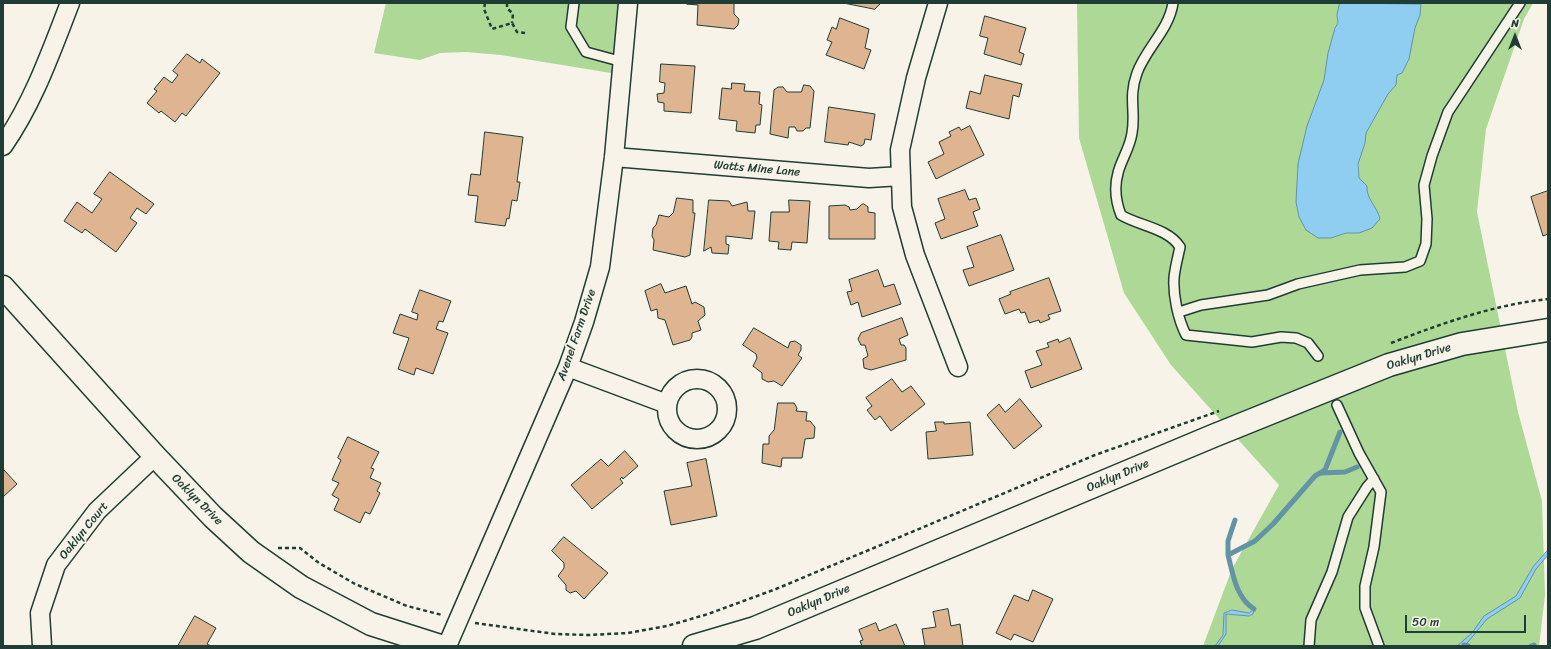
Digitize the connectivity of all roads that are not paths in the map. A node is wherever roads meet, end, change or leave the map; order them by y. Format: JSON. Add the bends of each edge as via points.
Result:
{"nodes":[{"id":1,"x":70,"y":3,"type":"edge"},
{"id":2,"x":574,"y":3,"type":"edge"},
{"id":3,"x":628,"y":3,"type":"edge"},
{"id":4,"x":938,"y":3,"type":"edge"},
{"id":5,"x":1173,"y":3,"type":"edge"},
{"id":6,"x":1520,"y":3,"type":"edge"},
{"id":7,"x":623,"y":62,"type":"junction"},
{"id":8,"x":3,"y":146,"type":"edge"},
{"id":9,"x":614,"y":157,"type":"junction"},
{"id":10,"x":901,"y":176,"type":"junction"},
{"id":11,"x":3,"y":287,"type":"edge"},
{"id":12,"x":1179,"y":312,"type":"junction"},
{"id":13,"x":1548,"y":330,"type":"edge"},
{"id":14,"x":1318,"y":356,"type":"dead end"},
{"id":15,"x":568,"y":367,"type":"junction"},
{"id":16,"x":958,"y":367,"type":"dead end"},
{"id":17,"x":666,"y":404,"type":"dead end"},
{"id":18,"x":1337,"y":405,"type":"dead end"},
{"id":19,"x":155,"y":456,"type":"junction"},
{"id":20,"x":1374,"y":479,"type":"junction"},
{"id":21,"x":42,"y":646,"type":"edge"},
{"id":22,"x":440,"y":646,"type":"edge"},
{"id":23,"x":447,"y":646,"type":"edge"},
{"id":24,"x":694,"y":646,"type":"edge"},
{"id":25,"x":1309,"y":646,"type":"edge"},
{"id":26,"x":1379,"y":646,"type":"edge"}],
"edges":[{"from":1,"to":8,"type":"street","via":[[38,85]]},
{"from":2,"to":7,"type":"lane","via":[[571,27],[586,52]]},
{"from":3,"to":7,"type":"street","name":"Avenel Farm Drive"},
{"from":4,"to":10,"type":"street","via":[[916,78],[900,150]]},
{"from":5,"to":12,"type":"lane","via":[[1164,28],[1137,72],[1131,93],[1133,132],[1118,173],[1116,188],[1120,215],[1175,240],[1180,247],[1174,277]]},
{"from":6,"to":12,"type":"lane","via":[[1448,112],[1424,185],[1426,244],[1420,261],[1405,267],[1360,270],[1298,284],[1268,296],[1201,305]]},
{"from":7,"to":9,"type":"street","name":"Avenel Farm Drive"},
{"from":9,"to":10,"type":"street","name":"Watts Mine Lane","via":[[869,178]]},
{"from":9,"to":15,"type":"street","name":"Avenel Farm Drive","via":[[600,267]]},
{"from":10,"to":16,"type":"street","via":[[902,207],[915,255]]},
{"from":11,"to":19,"type":"street","name":"Oaklyn Drive"},
{"from":12,"to":14,"type":"lane","via":[[1179,322],[1186,335],[1252,342],[1280,337],[1296,338],[1308,343]]},
{"from":13,"to":24,"type":"street","name":"Oaklyn Drive","via":[[1462,344],[1388,365],[755,628]]},
{"from":15,"to":17,"type":"street"},
{"from":15,"to":23,"type":"street","name":"Avenel Farm Drive"},
{"from":18,"to":20,"type":"lane"},
{"from":19,"to":21,"type":"street","name":"Oaklyn Court","via":[[97,511],[56,565],[40,613]]},
{"from":19,"to":22,"type":"street","name":"Oaklyn Drive","via":[[213,517],[246,547],[301,586],[371,624]]},
{"from":20,"to":25,"type":"lane","via":[[1348,517],[1332,572],[1311,620]]},
{"from":20,"to":26,"type":"lane","via":[[1381,492],[1374,547],[1365,586],[1365,608]]}]}
